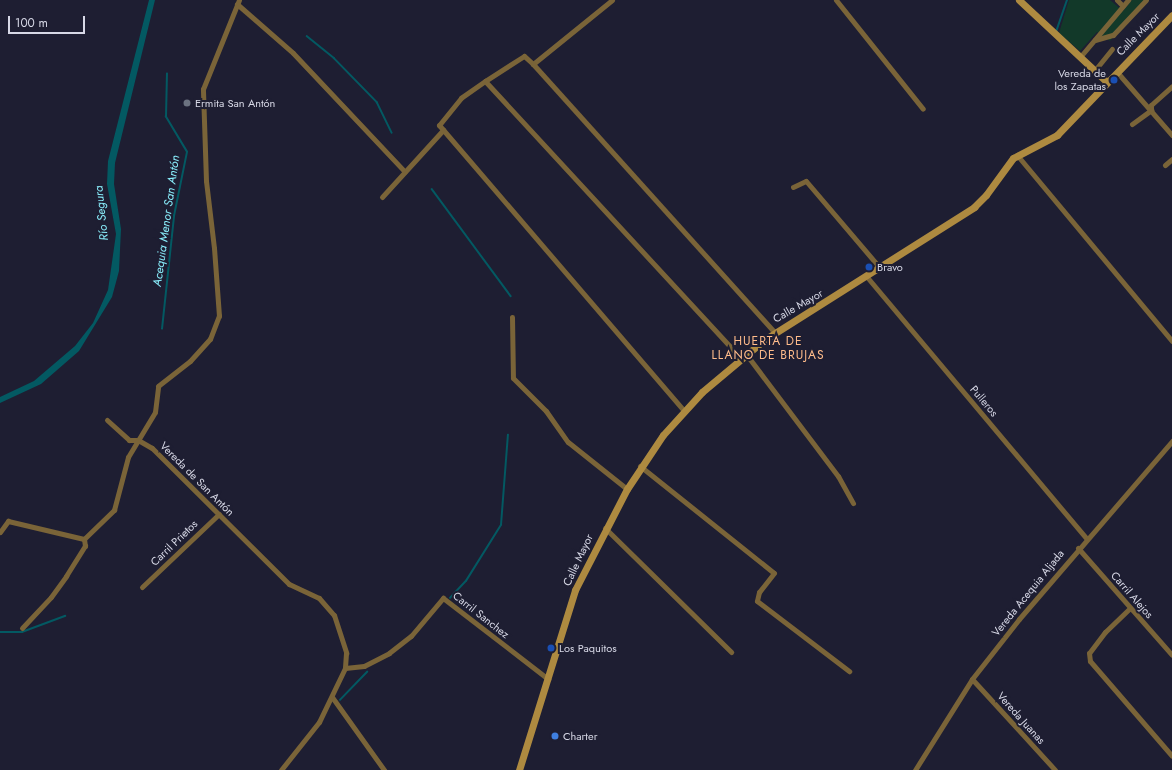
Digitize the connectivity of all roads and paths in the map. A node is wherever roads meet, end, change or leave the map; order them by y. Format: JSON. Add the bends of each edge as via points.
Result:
{"nodes":[{"id":1,"x":612,"y":0,"type":"edge"},
{"id":2,"x":836,"y":0,"type":"edge"},
{"id":3,"x":1019,"y":0,"type":"edge"},
{"id":4,"x":1117,"y":0,"type":"edge"},
{"id":5,"x":1128,"y":0,"type":"edge"},
{"id":6,"x":1146,"y":0,"type":"edge"},
{"id":7,"x":238,"y":2,"type":"edge"},
{"id":8,"x":1123,"y":6,"type":"junction"},
{"id":9,"x":1172,"y":15,"type":"edge"},
{"id":10,"x":1095,"y":40,"type":"junction"},
{"id":11,"x":1112,"y":49,"type":"dead end"},
{"id":12,"x":1080,"y":57,"type":"junction"},
{"id":13,"x":533,"y":64,"type":"junction"},
{"id":14,"x":1095,"y":70,"type":"junction"},
{"id":15,"x":1117,"y":72,"type":"junction"},
{"id":16,"x":485,"y":81,"type":"junction"},
{"id":17,"x":1107,"y":82,"type":"junction"},
{"id":18,"x":1172,"y":86,"type":"edge"},
{"id":19,"x":923,"y":109,"type":"dead end"},
{"id":20,"x":1151,"y":110,"type":"junction"},
{"id":21,"x":1132,"y":124,"type":"dead end"},
{"id":22,"x":443,"y":130,"type":"junction"},
{"id":23,"x":1172,"y":135,"type":"edge"},
{"id":24,"x":1017,"y":155,"type":"junction"},
{"id":25,"x":1172,"y":159,"type":"edge"},
{"id":26,"x":1165,"y":165,"type":"dead end"},
{"id":27,"x":405,"y":172,"type":"junction"},
{"id":28,"x":793,"y":187,"type":"dead end"},
{"id":29,"x":382,"y":197,"type":"dead end"},
{"id":30,"x":880,"y":268,"type":"junction"},
{"id":31,"x":867,"y":277,"type":"junction"},
{"id":32,"x":512,"y":317,"type":"dead end"},
{"id":33,"x":774,"y":332,"type":"junction"},
{"id":34,"x":1172,"y":341,"type":"edge"},
{"id":35,"x":744,"y":356,"type":"junction"},
{"id":36,"x":684,"y":411,"type":"junction"},
{"id":37,"x":107,"y":420,"type":"dead end"},
{"id":38,"x":138,"y":440,"type":"junction"},
{"id":39,"x":1172,"y":441,"type":"edge"},
{"id":40,"x":640,"y":466,"type":"junction"},
{"id":41,"x":627,"y":489,"type":"junction"},
{"id":42,"x":852,"y":503,"type":"dead end"},
{"id":43,"x":219,"y":514,"type":"junction"},
{"id":44,"x":605,"y":528,"type":"junction"},
{"id":45,"x":0,"y":532,"type":"edge"},
{"id":46,"x":1086,"y":538,"type":"junction"},
{"id":47,"x":84,"y":539,"type":"junction"},
{"id":48,"x":1078,"y":548,"type":"junction"},
{"id":49,"x":142,"y":587,"type":"dead end"},
{"id":50,"x":1130,"y":608,"type":"junction"},
{"id":51,"x":22,"y":628,"type":"dead end"},
{"id":52,"x":731,"y":652,"type":"dead end"},
{"id":53,"x":1172,"y":655,"type":"edge"},
{"id":54,"x":345,"y":668,"type":"junction"},
{"id":55,"x":849,"y":671,"type":"dead end"},
{"id":56,"x":548,"y":679,"type":"junction"},
{"id":57,"x":972,"y":680,"type":"junction"},
{"id":58,"x":332,"y":697,"type":"junction"},
{"id":59,"x":1172,"y":756,"type":"edge"},
{"id":60,"x":917,"y":769,"type":"edge"},
{"id":61,"x":281,"y":770,"type":"edge"},
{"id":62,"x":384,"y":770,"type":"edge"},
{"id":63,"x":519,"y":770,"type":"edge"},
{"id":64,"x":1055,"y":770,"type":"edge"}],
"edges":[{"from":1,"to":13,"type":"street"},
{"from":2,"to":19,"type":"street"},
{"from":3,"to":12,"type":"main road"},
{"from":4,"to":8,"type":"street"},
{"from":5,"to":8,"type":"street"},
{"from":6,"to":10,"type":"street","via":[[1113,35]]},
{"from":7,"to":27,"type":"street","via":[[293,53]]},
{"from":7,"to":38,"type":"street","via":[[203,89],[206,182],[219,316],[210,338],[190,361],[158,386],[155,412]]},
{"from":8,"to":10,"type":"street"},
{"from":9,"to":15,"type":"main road","name":"Calle Mayor"},
{"from":10,"to":12,"type":"street"},
{"from":11,"to":14,"type":"street"},
{"from":12,"to":14,"type":"main road"},
{"from":13,"to":16,"type":"street","via":[[524,56]]},
{"from":13,"to":33,"type":"street"},
{"from":14,"to":17,"type":"main road"},
{"from":15,"to":17,"type":"main road","name":"Calle Mayor"},
{"from":15,"to":20,"type":"street"},
{"from":16,"to":22,"type":"street","via":[[456,104],[439,125]]},
{"from":16,"to":35,"type":"street"},
{"from":17,"to":24,"type":"main road","name":"Calle Mayor","via":[[1052,139]]},
{"from":18,"to":20,"type":"street","via":[[1151,105]]},
{"from":20,"to":21,"type":"street"},
{"from":20,"to":23,"type":"street"},
{"from":22,"to":27,"type":"street"},
{"from":22,"to":36,"type":"street"},
{"from":24,"to":30,"type":"main road","name":"Calle Mayor","via":[[974,207]]},
{"from":24,"to":34,"type":"street"},
{"from":25,"to":26,"type":"street"},
{"from":27,"to":29,"type":"street"},
{"from":28,"to":30,"type":"street","via":[[806,181]]},
{"from":30,"to":31,"type":"main road","name":"Calle Mayor"},
{"from":31,"to":33,"type":"main road","name":"Calle Mayor"},
{"from":31,"to":46,"type":"street","name":"Pulleros"},
{"from":32,"to":41,"type":"street","via":[[513,378],[546,410],[568,442]]},
{"from":33,"to":35,"type":"main road","name":"Calle Mayor"},
{"from":35,"to":36,"type":"main road","name":"Calle Mayor"},
{"from":35,"to":42,"type":"street","via":[[838,476]]},
{"from":36,"to":40,"type":"main road","name":"Calle Mayor","via":[[659,439]]},
{"from":37,"to":38,"type":"street","name":"Vereda de San Antón","via":[[129,440]]},
{"from":38,"to":43,"type":"street","name":"Vereda de San Antón","via":[[152,448]]},
{"from":38,"to":47,"type":"street","via":[[128,457],[114,510]]},
{"from":39,"to":46,"type":"street","name":"Vereda Acequia Aljada"},
{"from":40,"to":41,"type":"main road","name":"Calle Mayor"},
{"from":40,"to":55,"type":"street","via":[[774,573],[759,592],[757,601]]},
{"from":41,"to":44,"type":"main road","name":"Calle Mayor"},
{"from":43,"to":49,"type":"street","name":"Carril Prietos"},
{"from":43,"to":54,"type":"street","name":"Vereda de San Antón","via":[[289,584],[319,598],[334,615],[346,653]]},
{"from":44,"to":52,"type":"street"},
{"from":44,"to":56,"type":"main road","name":"Calle Mayor","via":[[573,597]]},
{"from":45,"to":47,"type":"street","via":[[8,521]]},
{"from":46,"to":48,"type":"street","name":"Vereda Acequia Aljada"},
{"from":47,"to":51,"type":"street","via":[[86,546],[66,576]]},
{"from":48,"to":50,"type":"street","name":"Carril Alejos"},
{"from":48,"to":57,"type":"street","name":"Vereda Acequia Aljada"},
{"from":50,"to":53,"type":"street","name":"Carril Alejos"},
{"from":50,"to":59,"type":"street","via":[[1105,632],[1089,653],[1090,661]]},
{"from":54,"to":56,"type":"street","name":"Carril Sanchez","via":[[364,666],[389,653],[411,636],[443,598]]},
{"from":54,"to":58,"type":"street","name":"Vereda de San Antón"},
{"from":56,"to":63,"type":"main road","name":"Calle Mayor"},
{"from":57,"to":60,"type":"street","name":"Vereda Acequia Aljada"},
{"from":57,"to":64,"type":"street","name":"Vereda Juanas"},
{"from":58,"to":61,"type":"street","name":"Vereda de San Antón","via":[[319,722]]},
{"from":58,"to":62,"type":"street"}]}
